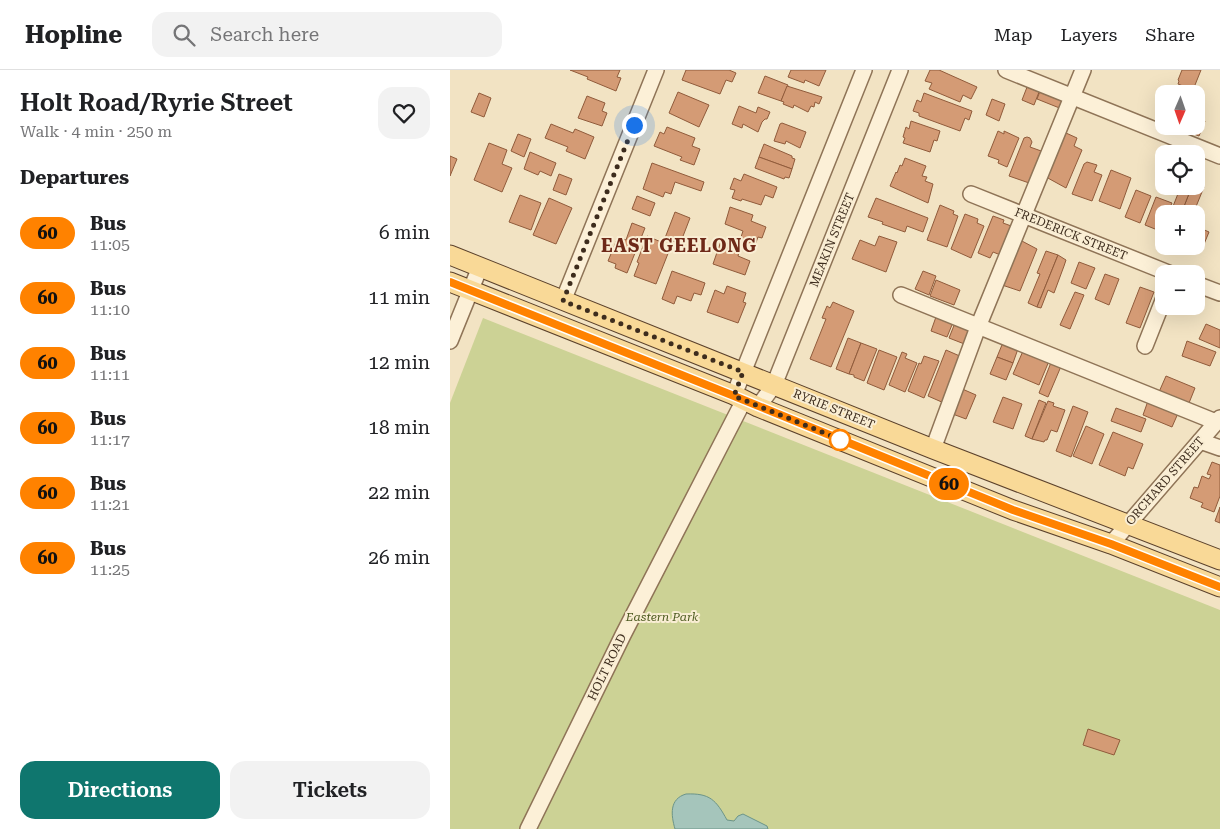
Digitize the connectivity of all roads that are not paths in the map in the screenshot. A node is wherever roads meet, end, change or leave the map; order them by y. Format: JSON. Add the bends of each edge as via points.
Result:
{"nodes":[{"id":1,"x":656,"y":70,"type":"edge"},
{"id":2,"x":864,"y":70,"type":"edge"},
{"id":3,"x":900,"y":70,"type":"edge"},
{"id":4,"x":1006,"y":70,"type":"edge"},
{"id":5,"x":1083,"y":70,"type":"edge"},
{"id":6,"x":1072,"y":96,"type":"junction"},
{"id":7,"x":1220,"y":156,"type":"edge"},
{"id":8,"x":971,"y":194,"type":"dead end"},
{"id":9,"x":1025,"y":216,"type":"junction"},
{"id":10,"x":450,"y":255,"type":"edge"},
{"id":11,"x":480,"y":267,"type":"junction"},
{"id":12,"x":1155,"y":268,"type":"edge"},
{"id":13,"x":450,"y":282,"type":"edge"},
{"id":14,"x":1205,"y":287,"type":"edge"},
{"id":15,"x":471,"y":290,"type":"junction"},
{"id":16,"x":1220,"y":293,"type":"edge"},
{"id":17,"x":901,"y":295,"type":"dead end"},
{"id":18,"x":563,"y":301,"type":"junction"},
{"id":19,"x":1157,"y":315,"type":"edge"},
{"id":20,"x":978,"y":327,"type":"junction"},
{"id":21,"x":450,"y":341,"type":"edge"},
{"id":22,"x":1145,"y":346,"type":"dead end"},
{"id":23,"x":743,"y":372,"type":"junction"},
{"id":24,"x":774,"y":385,"type":"junction"},
{"id":25,"x":745,"y":401,"type":"junction"},
{"id":26,"x":1218,"y":420,"type":"edge"},
{"id":27,"x":1200,"y":441,"type":"junction"},
{"id":28,"x":1220,"y":448,"type":"edge"},
{"id":29,"x":933,"y":449,"type":"junction"},
{"id":30,"x":1128,"y":524,"type":"junction"},
{"id":31,"x":1111,"y":544,"type":"junction"},
{"id":32,"x":1220,"y":560,"type":"edge"},
{"id":33,"x":1220,"y":587,"type":"edge"},
{"id":34,"x":528,"y":829,"type":"edge"}],
"edges":[{"from":1,"to":18,"type":"street"},
{"from":2,"to":23,"type":"street"},
{"from":3,"to":24,"type":"street","name":"MEAKIN STREET"},
{"from":4,"to":6,"type":"street"},
{"from":5,"to":6,"type":"street"},
{"from":6,"to":7,"type":"street"},
{"from":6,"to":9,"type":"street"},
{"from":8,"to":9,"type":"street","name":"FREDERICK STREET"},
{"from":9,"to":12,"type":"street","name":"FREDERICK STREET"},
{"from":9,"to":20,"type":"street"},
{"from":10,"to":11,"type":"main road","name":"RYRIE STREET"},
{"from":11,"to":15,"type":"street"},
{"from":11,"to":18,"type":"main road","name":"RYRIE STREET"},
{"from":13,"to":15,"type":"main road"},
{"from":14,"to":16,"type":"street"},
{"from":15,"to":21,"type":"street"},
{"from":15,"to":25,"type":"main road"},
{"from":17,"to":20,"type":"street"},
{"from":18,"to":23,"type":"main road","name":"RYRIE STREET"},
{"from":19,"to":22,"type":"street"},
{"from":20,"to":26,"type":"street"},
{"from":20,"to":29,"type":"street"},
{"from":23,"to":24,"type":"main road","name":"RYRIE STREET"},
{"from":23,"to":25,"type":"street"},
{"from":24,"to":25,"type":"street","name":"MEAKIN STREET"},
{"from":24,"to":29,"type":"main road","name":"RYRIE STREET"},
{"from":25,"to":31,"type":"main road","via":[[1013,510]]},
{"from":25,"to":34,"type":"street","name":"HOLT ROAD","via":[[623,635]]},
{"from":26,"to":27,"type":"street","name":"ORCHARD STREET"},
{"from":27,"to":28,"type":"street"},
{"from":27,"to":30,"type":"street","name":"ORCHARD STREET"},
{"from":29,"to":30,"type":"main road","name":"RYRIE STREET"},
{"from":30,"to":31,"type":"street","name":"ORCHARD STREET"},
{"from":30,"to":32,"type":"main road","name":"RYRIE STREET"},
{"from":31,"to":33,"type":"main road"}]}
